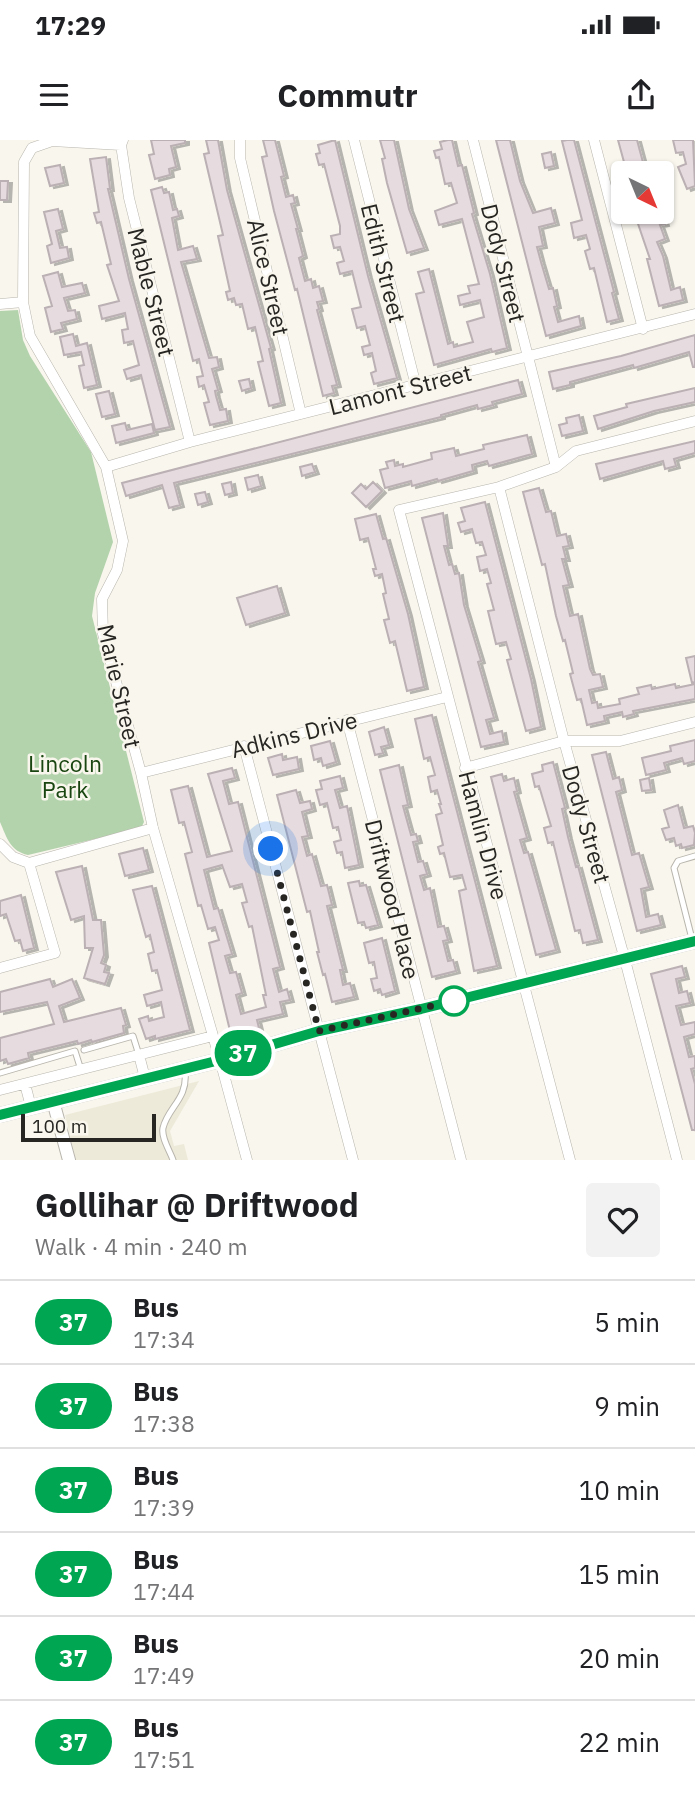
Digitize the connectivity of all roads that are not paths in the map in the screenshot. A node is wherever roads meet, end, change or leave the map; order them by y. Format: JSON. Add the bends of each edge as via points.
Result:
{"nodes":[{"id":1,"x":240,"y":140,"type":"edge"},
{"id":2,"x":354,"y":140,"type":"edge"},
{"id":3,"x":473,"y":140,"type":"edge"},
{"id":4,"x":594,"y":140,"type":"edge"},
{"id":5,"x":122,"y":143,"type":"edge"},
{"id":6,"x":23,"y":302,"type":"junction"},
{"id":7,"x":0,"y":304,"type":"edge"},
{"id":8,"x":695,"y":314,"type":"edge"},
{"id":9,"x":643,"y":329,"type":"junction"},
{"id":10,"x":527,"y":357,"type":"junction"},
{"id":11,"x":416,"y":386,"type":"junction"},
{"id":12,"x":301,"y":414,"type":"junction"},
{"id":13,"x":695,"y":421,"type":"edge"},
{"id":14,"x":190,"y":442,"type":"junction"},
{"id":15,"x":106,"y":467,"type":"junction"},
{"id":16,"x":556,"y":467,"type":"junction"},
{"id":17,"x":499,"y":487,"type":"junction"},
{"id":18,"x":447,"y":697,"type":"junction"},
{"id":19,"x":347,"y":720,"type":"junction"},
{"id":20,"x":695,"y":722,"type":"edge"},
{"id":21,"x":564,"y":741,"type":"junction"},
{"id":22,"x":244,"y":746,"type":"junction"},
{"id":23,"x":466,"y":768,"type":"junction"},
{"id":24,"x":141,"y":773,"type":"junction"},
{"id":25,"x":153,"y":828,"type":"junction"},
{"id":26,"x":0,"y":844,"type":"edge"},
{"id":27,"x":695,"y":856,"type":"edge"},
{"id":28,"x":29,"y":863,"type":"junction"},
{"id":29,"x":694,"y":941,"type":"edge"},
{"id":30,"x":625,"y":960,"type":"junction"},
{"id":31,"x":0,"y":968,"type":"edge"},
{"id":32,"x":523,"y":983,"type":"junction"},
{"id":33,"x":421,"y":1009,"type":"junction"},
{"id":34,"x":319,"y":1031,"type":"junction"},
{"id":35,"x":213,"y":1036,"type":"junction"},
{"id":36,"x":84,"y":1050,"type":"dead end"},
{"id":37,"x":139,"y":1055,"type":"junction"},
{"id":38,"x":220,"y":1060,"type":"junction"},
{"id":39,"x":20,"y":1067,"type":"junction"},
{"id":40,"x":184,"y":1068,"type":"junction"},
{"id":41,"x":81,"y":1070,"type":"junction"},
{"id":42,"x":0,"y":1073,"type":"edge"},
{"id":43,"x":145,"y":1078,"type":"junction"},
{"id":44,"x":25,"y":1084,"type":"junction"},
{"id":45,"x":0,"y":1090,"type":"edge"},
{"id":46,"x":53,"y":1101,"type":"junction"},
{"id":47,"x":31,"y":1107,"type":"junction"},
{"id":48,"x":0,"y":1115,"type":"edge"},
{"id":49,"x":69,"y":1160,"type":"edge"},
{"id":50,"x":173,"y":1160,"type":"edge"},
{"id":51,"x":247,"y":1160,"type":"edge"},
{"id":52,"x":353,"y":1160,"type":"edge"},
{"id":53,"x":461,"y":1160,"type":"edge"},
{"id":54,"x":570,"y":1160,"type":"edge"},
{"id":55,"x":677,"y":1160,"type":"edge"}],
"edges":[{"from":1,"to":12,"type":"street","name":"Alice Street","via":[[240,158]]},
{"from":2,"to":11,"type":"street","name":"Edith Street"},
{"from":3,"to":10,"type":"street","name":"Dody Street"},
{"from":4,"to":9,"type":"street"},
{"from":5,"to":6,"type":"street","name":"Marie Street","via":[[52,141],[32,148],[24,162]]},
{"from":5,"to":14,"type":"street","name":"Mable Street","via":[[128,198]]},
{"from":6,"to":7,"type":"street"},
{"from":6,"to":15,"type":"street","name":"Marie Street","via":[[30,336]]},
{"from":8,"to":9,"type":"street","name":"Lamont Street"},
{"from":9,"to":10,"type":"street","name":"Lamont Street"},
{"from":10,"to":11,"type":"street","name":"Lamont Street"},
{"from":10,"to":16,"type":"street","name":"Dody Street"},
{"from":11,"to":12,"type":"street","name":"Lamont Street"},
{"from":12,"to":14,"type":"street","name":"Lamont Street"},
{"from":13,"to":16,"type":"street","via":[[576,451]]},
{"from":14,"to":15,"type":"street","name":"Lamont Street"},
{"from":15,"to":24,"type":"street","name":"Marie Street","via":[[122,541],[117,570],[102,599],[103,634]]},
{"from":16,"to":17,"type":"street"},
{"from":17,"to":18,"type":"street","name":"Hamlin Drive","via":[[399,510]]},
{"from":17,"to":21,"type":"street","name":"Dody Street"},
{"from":18,"to":19,"type":"street","name":"Adkins Drive"},
{"from":18,"to":23,"type":"street","name":"Hamlin Drive"},
{"from":19,"to":22,"type":"street","name":"Adkins Drive"},
{"from":19,"to":33,"type":"street","name":"Driftwood Place"},
{"from":20,"to":21,"type":"street","via":[[620,741]]},
{"from":21,"to":23,"type":"street"},
{"from":21,"to":30,"type":"street","name":"Dody Street"},
{"from":22,"to":24,"type":"street","name":"Adkins Drive"},
{"from":22,"to":34,"type":"street"},
{"from":23,"to":32,"type":"street","name":"Hamlin Drive"},
{"from":24,"to":25,"type":"street","name":"Marie Street"},
{"from":25,"to":28,"type":"street"},
{"from":25,"to":35,"type":"street","name":"Marie Street"},
{"from":26,"to":28,"type":"street","via":[[13,857]]},
{"from":27,"to":29,"type":"lane","via":[[678,861],[674,869]]},
{"from":28,"to":31,"type":"street","via":[[55,953]]},
{"from":29,"to":30,"type":"main road"},
{"from":30,"to":32,"type":"main road"},
{"from":30,"to":55,"type":"street","name":"Dody Street"},
{"from":32,"to":33,"type":"main road"},
{"from":32,"to":54,"type":"street","name":"Hamlin Drive"},
{"from":33,"to":34,"type":"main road"},
{"from":33,"to":53,"type":"street","name":"Driftwood Place"},
{"from":34,"to":38,"type":"main road"},
{"from":34,"to":52,"type":"street"},
{"from":35,"to":37,"type":"street"},
{"from":35,"to":38,"type":"street","name":"Marie Street"},
{"from":36,"to":37,"type":"lane","via":[[133,1036]]},
{"from":37,"to":41,"type":"street"},
{"from":37,"to":43,"type":"street"},
{"from":38,"to":40,"type":"main road"},
{"from":38,"to":51,"type":"street","name":"Marie Street"},
{"from":39,"to":41,"type":"lane","via":[[75,1051]]},
{"from":39,"to":42,"type":"lane"},
{"from":39,"to":44,"type":"lane"},
{"from":40,"to":43,"type":"main road"},
{"from":40,"to":50,"type":"lane","via":[[186,1084],[163,1127]]},
{"from":41,"to":44,"type":"street"},
{"from":43,"to":46,"type":"main road"},
{"from":44,"to":45,"type":"street"},
{"from":44,"to":47,"type":"street"},
{"from":46,"to":47,"type":"main road"},
{"from":46,"to":49,"type":"street"},
{"from":47,"to":48,"type":"main road"}]}
